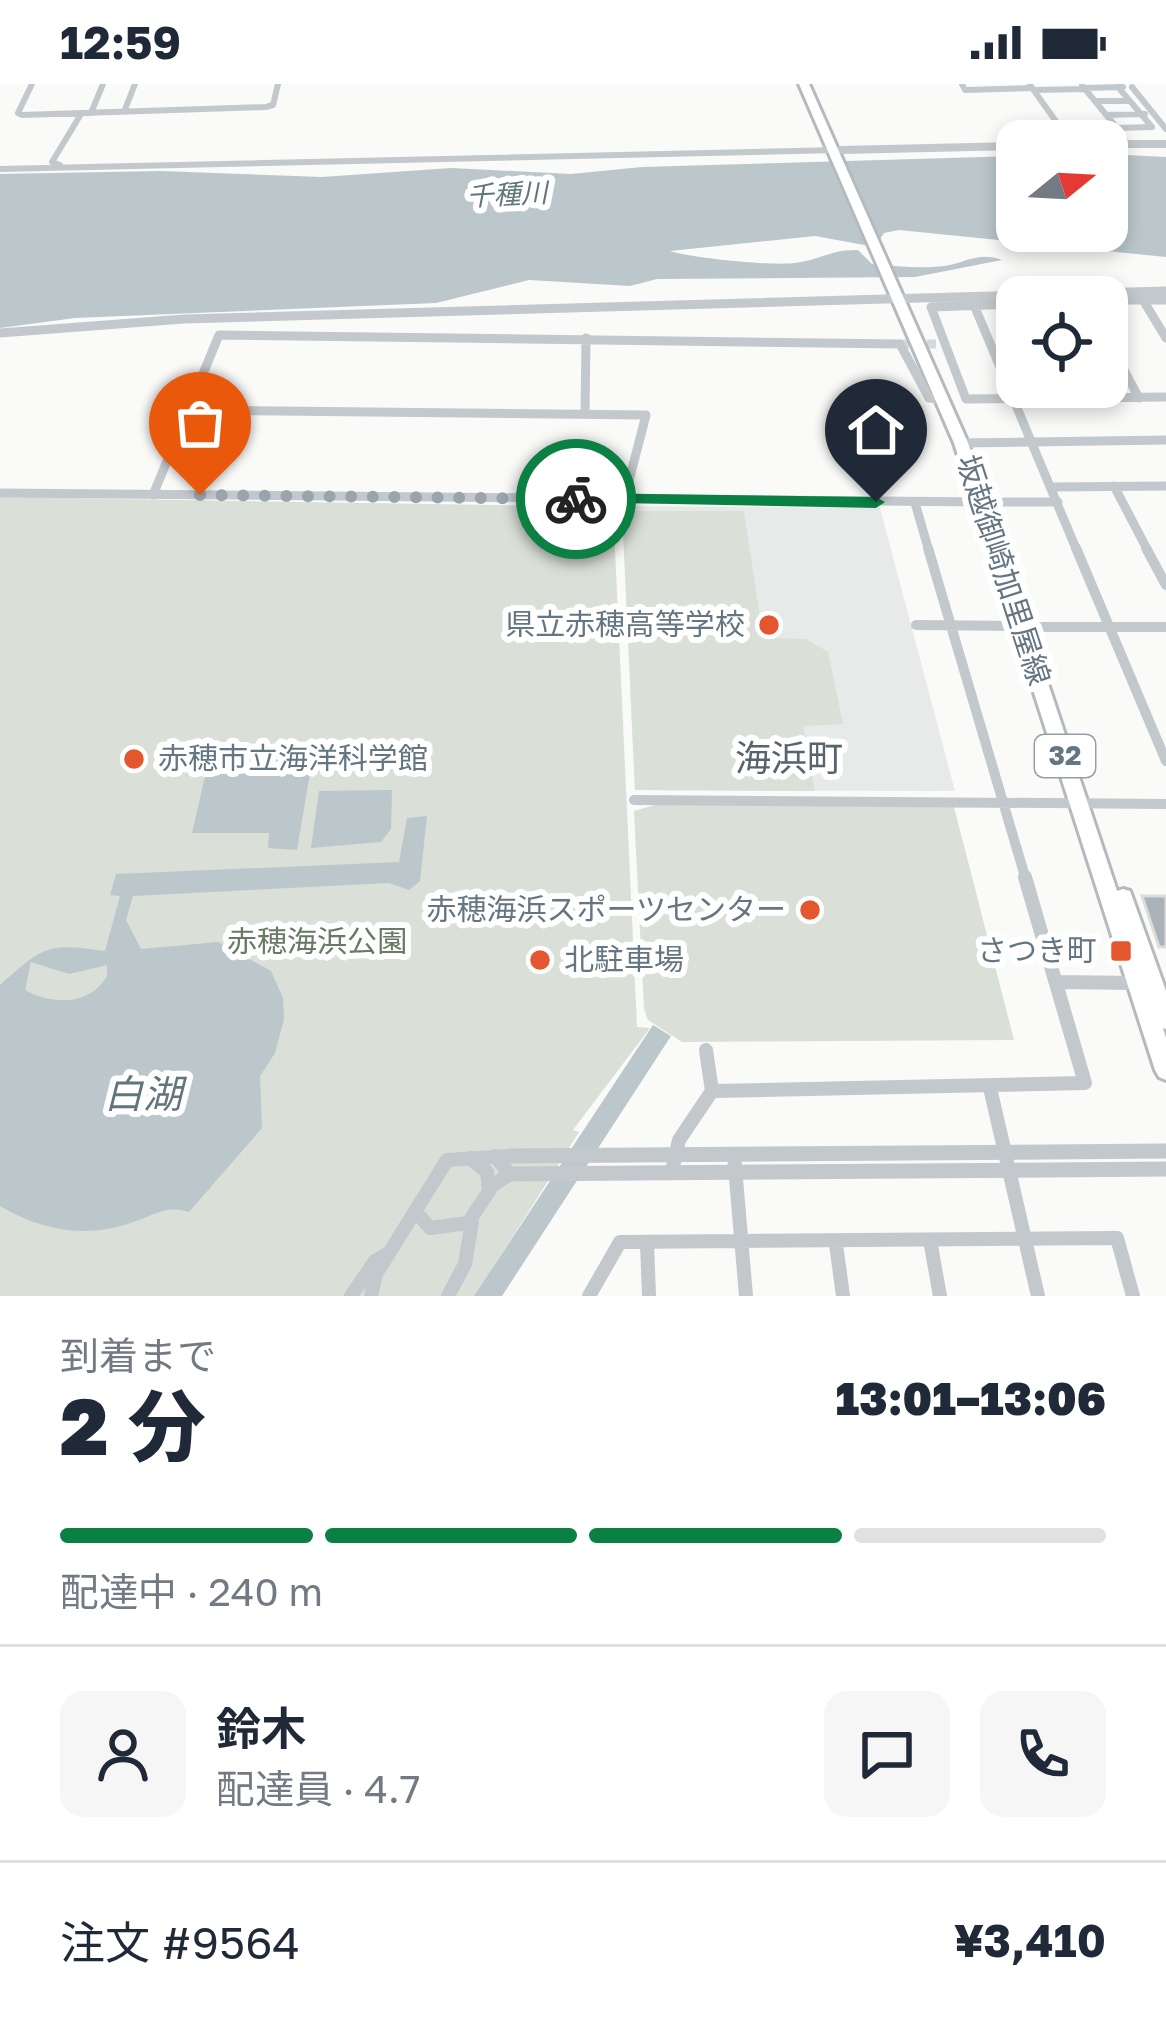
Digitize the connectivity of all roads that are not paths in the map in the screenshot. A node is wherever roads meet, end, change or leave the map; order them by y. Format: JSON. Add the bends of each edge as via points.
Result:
{"nodes":[{"id":1,"x":32,"y":84,"type":"edge"},
{"id":2,"x":103,"y":84,"type":"edge"},
{"id":3,"x":135,"y":84,"type":"edge"},
{"id":4,"x":278,"y":84,"type":"edge"},
{"id":5,"x":808,"y":84,"type":"edge"},
{"id":6,"x":962,"y":84,"type":"edge"},
{"id":7,"x":1130,"y":85,"type":"edge"},
{"id":8,"x":1056,"y":87,"type":"edge"},
{"id":9,"x":1084,"y":87,"type":"edge"},
{"id":10,"x":1118,"y":87,"type":"junction"},
{"id":11,"x":1032,"y":88,"type":"edge"},
{"id":12,"x":1095,"y":101,"type":"junction"},
{"id":13,"x":1130,"y":101,"type":"junction"},
{"id":14,"x":124,"y":112,"type":"junction"},
{"id":15,"x":1150,"y":113,"type":"dead end"},
{"id":16,"x":86,"y":114,"type":"junction"},
{"id":17,"x":1140,"y":114,"type":"junction"},
{"id":18,"x":1106,"y":115,"type":"junction"},
{"id":19,"x":1055,"y":120,"type":"edge"},
{"id":20,"x":1110,"y":120,"type":"edge"},
{"id":21,"x":1128,"y":128,"type":"edge"},
{"id":22,"x":1166,"y":129,"type":"edge"},
{"id":23,"x":1128,"y":144,"type":"edge"},
{"id":24,"x":1166,"y":144,"type":"edge"},
{"id":25,"x":996,"y":147,"type":"edge"},
{"id":26,"x":838,"y":152,"type":"junction"},
{"id":27,"x":93,"y":166,"type":"junction"},
{"id":28,"x":0,"y":169,"type":"edge"},
{"id":29,"x":1166,"y":295,"type":"edge"},
{"id":30,"x":903,"y":298,"type":"junction"},
{"id":31,"x":1128,"y":300,"type":"edge"},
{"id":32,"x":1143,"y":300,"type":"junction"},
{"id":33,"x":996,"y":304,"type":"edge"},
{"id":34,"x":974,"y":305,"type":"junction"},
{"id":35,"x":0,"y":333,"type":"edge"},
{"id":36,"x":586,"y":338,"type":"junction"},
{"id":37,"x":1166,"y":338,"type":"edge"},
{"id":38,"x":996,"y":357,"type":"edge"},
{"id":39,"x":1128,"y":379,"type":"edge"},
{"id":40,"x":1128,"y":398,"type":"edge"},
{"id":41,"x":1138,"y":398,"type":"junction"},
{"id":42,"x":1166,"y":398,"type":"edge"},
{"id":43,"x":953,"y":399,"type":"junction"},
{"id":44,"x":996,"y":399,"type":"edge"},
{"id":45,"x":1018,"y":408,"type":"edge"},
{"id":46,"x":189,"y":410,"type":"junction"},
{"id":47,"x":585,"y":413,"type":"junction"},
{"id":48,"x":1166,"y":440,"type":"edge"},
{"id":49,"x":1032,"y":441,"type":"junction"},
{"id":50,"x":966,"y":442,"type":"junction"},
{"id":51,"x":1114,"y":486,"type":"junction"},
{"id":52,"x":1166,"y":486,"type":"edge"},
{"id":53,"x":1052,"y":487,"type":"junction"},
{"id":54,"x":0,"y":493,"type":"edge"},
{"id":55,"x":153,"y":495,"type":"junction"},
{"id":56,"x":625,"y":500,"type":"junction"},
{"id":57,"x":1058,"y":502,"type":"junction"},
{"id":58,"x":915,"y":503,"type":"junction"},
{"id":59,"x":986,"y":503,"type":"junction"},
{"id":60,"x":1166,"y":585,"type":"edge"},
{"id":61,"x":916,"y":625,"type":"dead end"},
{"id":62,"x":951,"y":626,"type":"junction"},
{"id":63,"x":1028,"y":627,"type":"junction"},
{"id":64,"x":1112,"y":627,"type":"junction"},
{"id":65,"x":1166,"y":627,"type":"edge"},
{"id":66,"x":1166,"y":761,"type":"edge"},
{"id":67,"x":634,"y":800,"type":"dead end"},
{"id":68,"x":1004,"y":803,"type":"junction"},
{"id":69,"x":1085,"y":805,"type":"junction"},
{"id":70,"x":1166,"y":805,"type":"edge"},
{"id":71,"x":1057,"y":982,"type":"junction"},
{"id":72,"x":1153,"y":984,"type":"edge"},
{"id":73,"x":1166,"y":1020,"type":"edge"},
{"id":74,"x":706,"y":1050,"type":"dead end"},
{"id":75,"x":1166,"y":1070,"type":"edge"},
{"id":76,"x":990,"y":1088,"type":"junction"},
{"id":77,"x":712,"y":1091,"type":"junction"},
{"id":78,"x":1166,"y":1151,"type":"edge"},
{"id":79,"x":467,"y":1156,"type":"junction"},
{"id":80,"x":505,"y":1162,"type":"junction"},
{"id":81,"x":1008,"y":1162,"type":"junction"},
{"id":82,"x":673,"y":1163,"type":"junction"},
{"id":83,"x":735,"y":1163,"type":"junction"},
{"id":84,"x":590,"y":1165,"type":"junction"},
{"id":85,"x":1166,"y":1169,"type":"edge"},
{"id":86,"x":489,"y":1191,"type":"junction"},
{"id":87,"x":416,"y":1212,"type":"junction"},
{"id":88,"x":474,"y":1219,"type":"junction"},
{"id":89,"x":1024,"y":1238,"type":"junction"},
{"id":90,"x":930,"y":1240,"type":"junction"},
{"id":91,"x":742,"y":1241,"type":"junction"},
{"id":92,"x":647,"y":1243,"type":"junction"},
{"id":93,"x":836,"y":1244,"type":"junction"},
{"id":94,"x":392,"y":1250,"type":"junction"},
{"id":95,"x":351,"y":1296,"type":"edge"},
{"id":96,"x":371,"y":1296,"type":"edge"},
{"id":97,"x":448,"y":1296,"type":"edge"},
{"id":98,"x":589,"y":1296,"type":"edge"},
{"id":99,"x":649,"y":1296,"type":"edge"},
{"id":100,"x":746,"y":1296,"type":"edge"},
{"id":101,"x":843,"y":1296,"type":"edge"},
{"id":102,"x":940,"y":1296,"type":"edge"},
{"id":103,"x":1038,"y":1296,"type":"edge"},
{"id":104,"x":1133,"y":1296,"type":"edge"}],
"edges":[{"from":1,"to":16,"type":"street","via":[[18,113]]},
{"from":2,"to":16,"type":"street"},
{"from":3,"to":14,"type":"street"},
{"from":4,"to":14,"type":"street","via":[[266,107]]},
{"from":5,"to":26,"type":"main road","name":"坂越御崎加里屋線","number":"32"},
{"from":6,"to":11,"type":"street"},
{"from":7,"to":10,"type":"street"},
{"from":7,"to":22,"type":"street"},
{"from":8,"to":9,"type":"street"},
{"from":8,"to":11,"type":"street"},
{"from":9,"to":10,"type":"street"},
{"from":9,"to":12,"type":"street"},
{"from":10,"to":13,"type":"street"},
{"from":11,"to":19,"type":"street"},
{"from":12,"to":13,"type":"street"},
{"from":12,"to":18,"type":"street"},
{"from":13,"to":17,"type":"street"},
{"from":14,"to":16,"type":"street"},
{"from":15,"to":17,"type":"street"},
{"from":16,"to":27,"type":"street","via":[[52,162]]},
{"from":17,"to":18,"type":"street"},
{"from":17,"to":21,"type":"street","via":[[1152,127]]},
{"from":18,"to":20,"type":"street"},
{"from":23,"to":24,"type":"street"},
{"from":25,"to":26,"type":"street"},
{"from":26,"to":27,"type":"street"},
{"from":26,"to":30,"type":"main road","name":"坂越御崎加里屋線","number":"32"},
{"from":27,"to":28,"type":"street"},
{"from":29,"to":30,"type":"street"},
{"from":29,"to":32,"type":"street"},
{"from":30,"to":35,"type":"street"},
{"from":30,"to":43,"type":"main road","name":"坂越御崎加里屋線","number":"32"},
{"from":31,"to":32,"type":"street"},
{"from":32,"to":37,"type":"street"},
{"from":33,"to":34,"type":"street"},
{"from":34,"to":38,"type":"street"},
{"from":34,"to":43,"type":"street","via":[[931,307]]},
{"from":36,"to":43,"type":"street","via":[[900,344],[929,398]]},
{"from":36,"to":46,"type":"street","via":[[219,335]]},
{"from":36,"to":47,"type":"street"},
{"from":39,"to":41,"type":"street"},
{"from":40,"to":41,"type":"street"},
{"from":41,"to":42,"type":"street"},
{"from":43,"to":44,"type":"street"},
{"from":43,"to":50,"type":"main road","name":"坂越御崎加里屋線","number":"32"},
{"from":45,"to":49,"type":"street"},
{"from":46,"to":47,"type":"street"},
{"from":46,"to":55,"type":"street"},
{"from":47,"to":56,"type":"street","via":[[646,416]]},
{"from":48,"to":49,"type":"street"},
{"from":49,"to":50,"type":"street"},
{"from":49,"to":53,"type":"street"},
{"from":50,"to":59,"type":"main road","name":"坂越御崎加里屋線","number":"32"},
{"from":51,"to":52,"type":"street"},
{"from":51,"to":53,"type":"street"},
{"from":51,"to":60,"type":"street"},
{"from":53,"to":57,"type":"street"},
{"from":54,"to":55,"type":"street"},
{"from":55,"to":56,"type":"street"},
{"from":56,"to":58,"type":"street"},
{"from":57,"to":59,"type":"street"},
{"from":57,"to":64,"type":"street"},
{"from":58,"to":59,"type":"street"},
{"from":58,"to":62,"type":"street"},
{"from":59,"to":63,"type":"main road","name":"坂越御崎加里屋線","number":"32"},
{"from":61,"to":62,"type":"street"},
{"from":62,"to":63,"type":"street"},
{"from":62,"to":68,"type":"street"},
{"from":63,"to":64,"type":"street"},
{"from":63,"to":69,"type":"main road","name":"坂越御崎加里屋線","number":"32"},
{"from":64,"to":65,"type":"street"},
{"from":64,"to":66,"type":"street"},
{"from":67,"to":68,"type":"street"},
{"from":68,"to":69,"type":"street"},
{"from":68,"to":71,"type":"street"},
{"from":69,"to":70,"type":"street"},
{"from":69,"to":72,"type":"main road","name":"坂越御崎加里屋線","number":"32"},
{"from":71,"to":72,"type":"street"},
{"from":71,"to":76,"type":"street","via":[[1085,1083]]},
{"from":72,"to":73,"type":"main road","name":"坂越御崎加里屋線","number":"32"},
{"from":72,"to":75,"type":"main road","name":"坂越御崎加里屋線","number":"32"},
{"from":74,"to":77,"type":"street"},
{"from":76,"to":77,"type":"street"},
{"from":76,"to":81,"type":"street"},
{"from":77,"to":82,"type":"street"},
{"from":78,"to":81,"type":"street"},
{"from":79,"to":80,"type":"street"},
{"from":79,"to":86,"type":"street","via":[[484,1168]]},
{"from":79,"to":87,"type":"street","via":[[447,1160]]},
{"from":80,"to":84,"type":"street","via":[[560,1156]]},
{"from":80,"to":84,"type":"street","via":[[548,1174]]},
{"from":80,"to":86,"type":"street"},
{"from":81,"to":83,"type":"street"},
{"from":81,"to":85,"type":"street"},
{"from":81,"to":89,"type":"street"},
{"from":82,"to":83,"type":"street"},
{"from":82,"to":84,"type":"street"},
{"from":83,"to":91,"type":"street"},
{"from":86,"to":88,"type":"street"},
{"from":87,"to":88,"type":"street","via":[[430,1228]]},
{"from":87,"to":94,"type":"street"},
{"from":88,"to":97,"type":"street"},
{"from":89,"to":90,"type":"street"},
{"from":89,"to":103,"type":"street"},
{"from":89,"to":104,"type":"street","via":[[1117,1238]]},
{"from":90,"to":93,"type":"street"},
{"from":90,"to":102,"type":"street"},
{"from":91,"to":92,"type":"street"},
{"from":91,"to":93,"type":"street"},
{"from":91,"to":100,"type":"street"},
{"from":92,"to":98,"type":"street","via":[[620,1242]]},
{"from":92,"to":99,"type":"street"},
{"from":93,"to":101,"type":"street"},
{"from":94,"to":95,"type":"street"},
{"from":94,"to":96,"type":"street"}]}
